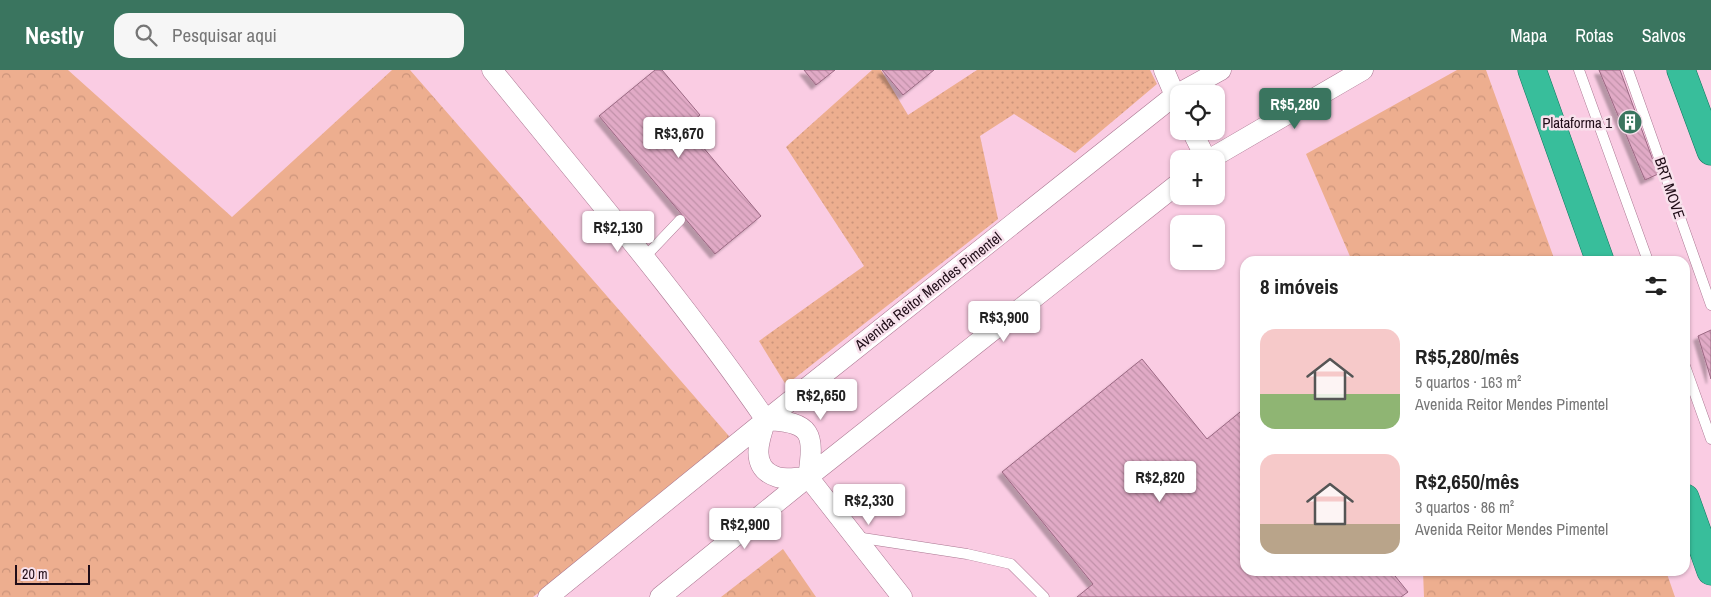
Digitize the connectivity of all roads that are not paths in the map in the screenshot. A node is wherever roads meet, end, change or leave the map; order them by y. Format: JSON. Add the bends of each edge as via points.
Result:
{"nodes":[{"id":1,"x":492,"y":70,"type":"edge"},
{"id":2,"x":1164,"y":70,"type":"edge"},
{"id":3,"x":1221,"y":70,"type":"edge"},
{"id":4,"x":1532,"y":70,"type":"edge"},
{"id":5,"x":1579,"y":70,"type":"edge"},
{"id":6,"x":1628,"y":70,"type":"edge"},
{"id":7,"x":1681,"y":70,"type":"edge"},
{"id":8,"x":1358,"y":71,"type":"edge"},
{"id":9,"x":1199,"y":85,"type":"edge"},
{"id":10,"x":1170,"y":86,"type":"edge"},
{"id":11,"x":1170,"y":106,"type":"edge"},
{"id":12,"x":1710,"y":142,"type":"edge"},
{"id":13,"x":1225,"y":150,"type":"edge"},
{"id":14,"x":1170,"y":190,"type":"edge"},
{"id":15,"x":680,"y":220,"type":"dead end"},
{"id":16,"x":1598,"y":256,"type":"edge"},
{"id":17,"x":1646,"y":256,"type":"edge"},
{"id":18,"x":644,"y":258,"type":"junction"},
{"id":19,"x":1711,"y":305,"type":"edge"},
{"id":20,"x":1690,"y":380,"type":"edge"},
{"id":21,"x":766,"y":420,"type":"junction"},
{"id":22,"x":1711,"y":440,"type":"edge"},
{"id":23,"x":808,"y":477,"type":"junction"},
{"id":24,"x":1690,"y":512,"type":"edge"},
{"id":25,"x":855,"y":537,"type":"junction"},
{"id":26,"x":1711,"y":571,"type":"edge"},
{"id":27,"x":548,"y":597,"type":"edge"},
{"id":28,"x":660,"y":597,"type":"edge"},
{"id":29,"x":902,"y":597,"type":"edge"},
{"id":30,"x":1044,"y":597,"type":"edge"}],
"edges":[{"from":1,"to":18,"type":"street"},
{"from":2,"to":10,"type":"street"},
{"from":3,"to":9,"type":"street","name":"Avenida Reitor Mendes Pimentel"},
{"from":4,"to":16,"type":"highway"},
{"from":5,"to":17,"type":"lane"},
{"from":6,"to":19,"type":"lane","name":"BRT MOVE"},
{"from":7,"to":12,"type":"highway"},
{"from":8,"to":13,"type":"street"},
{"from":11,"to":21,"type":"street","name":"Avenida Reitor Mendes Pimentel"},
{"from":14,"to":23,"type":"street"},
{"from":15,"to":18,"type":"lane"},
{"from":18,"to":21,"type":"street","via":[[731,369]]},
{"from":20,"to":22,"type":"lane"},
{"from":21,"to":23,"type":"street","via":[[804,427],[811,446]]},
{"from":21,"to":23,"type":"street","via":[[758,443],[763,467],[778,478]]},
{"from":21,"to":27,"type":"street","name":"Avenida Reitor Mendes Pimentel"},
{"from":23,"to":25,"type":"street"},
{"from":23,"to":28,"type":"street"},
{"from":24,"to":26,"type":"highway"},
{"from":25,"to":29,"type":"street"},
{"from":25,"to":30,"type":"lane","via":[[1011,564]]}]}
